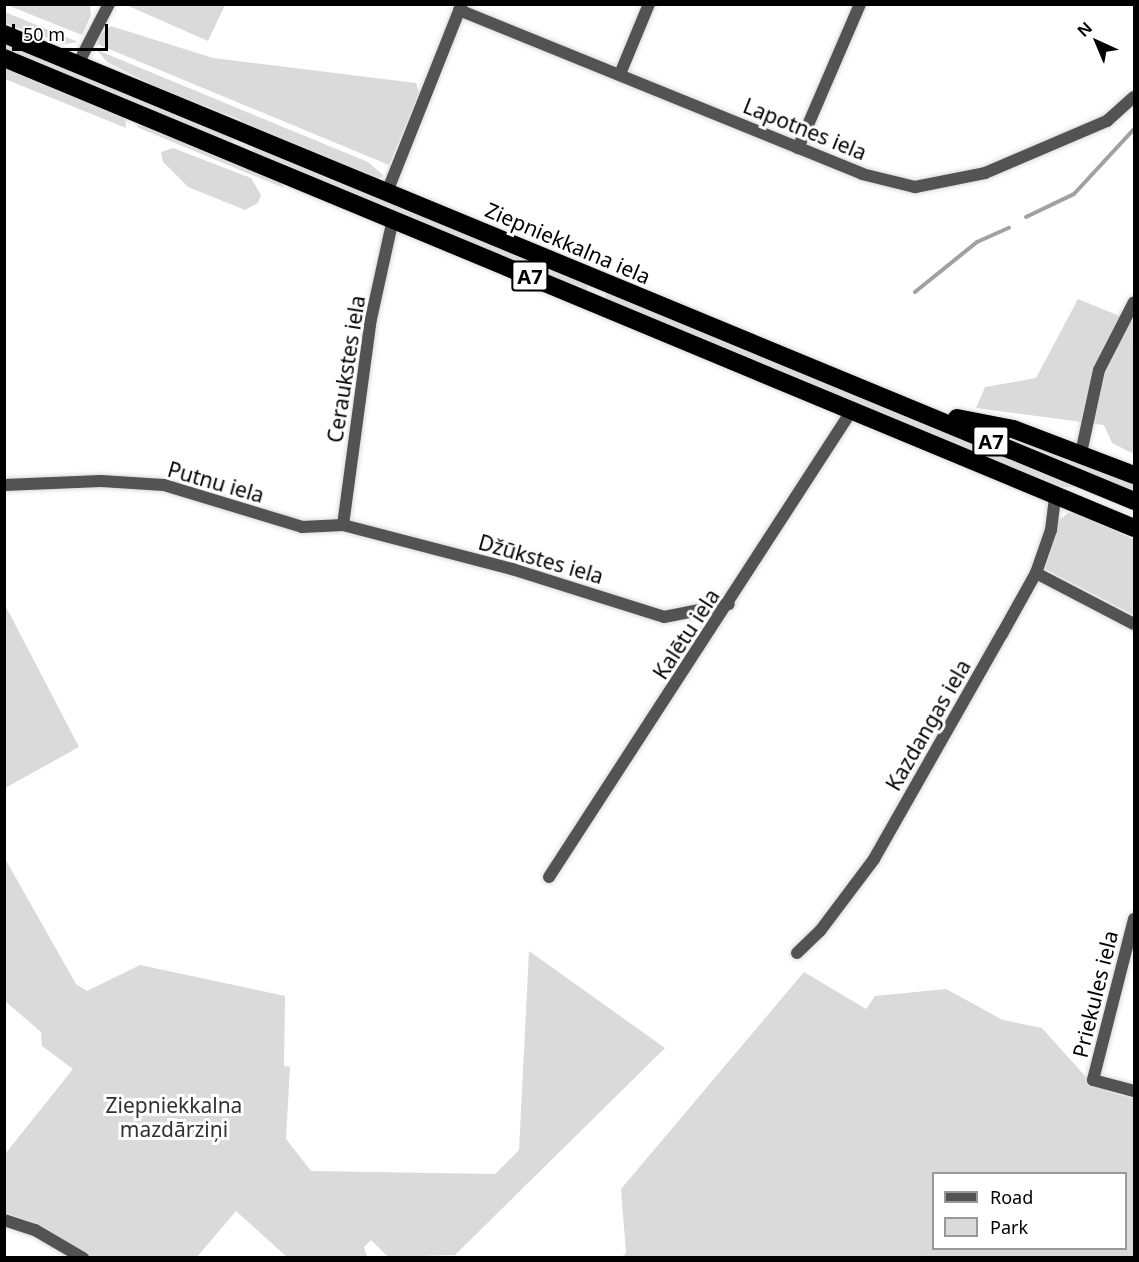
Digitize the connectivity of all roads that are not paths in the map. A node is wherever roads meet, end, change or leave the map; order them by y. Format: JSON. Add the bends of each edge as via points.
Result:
{"nodes":[{"id":1,"x":109,"y":4,"type":"edge"},
{"id":2,"x":649,"y":4,"type":"edge"},
{"id":3,"x":860,"y":4,"type":"edge"},
{"id":4,"x":460,"y":8,"type":"edge"},
{"id":5,"x":4,"y":34,"type":"edge"},
{"id":6,"x":4,"y":58,"type":"edge"},
{"id":7,"x":78,"y":64,"type":"junction"},
{"id":8,"x":620,"y":74,"type":"junction"},
{"id":9,"x":1134,"y":97,"type":"edge"},
{"id":10,"x":244,"y":133,"type":"junction"},
{"id":11,"x":798,"y":148,"type":"junction"},
{"id":12,"x":232,"y":153,"type":"junction"},
{"id":13,"x":387,"y":192,"type":"junction"},
{"id":14,"x":393,"y":219,"type":"junction"},
{"id":15,"x":1134,"y":302,"type":"edge"},
{"id":16,"x":913,"y":409,"type":"junction"},
{"id":17,"x":852,"y":410,"type":"junction"},
{"id":18,"x":1081,"y":453,"type":"junction"},
{"id":19,"x":1134,"y":475,"type":"edge"},
{"id":20,"x":4,"y":485,"type":"edge"},
{"id":21,"x":1115,"y":493,"type":"junction"},
{"id":22,"x":1055,"y":495,"type":"junction"},
{"id":23,"x":1134,"y":501,"type":"edge"},
{"id":24,"x":343,"y":525,"type":"junction"},
{"id":25,"x":1134,"y":528,"type":"edge"},
{"id":26,"x":1036,"y":573,"type":"junction"},
{"id":27,"x":729,"y":604,"type":"junction"},
{"id":28,"x":1134,"y":624,"type":"edge"},
{"id":29,"x":549,"y":877,"type":"dead end"},
{"id":30,"x":1134,"y":919,"type":"edge"},
{"id":31,"x":796,"y":954,"type":"dead end"},
{"id":32,"x":1134,"y":1091,"type":"edge"},
{"id":33,"x":4,"y":1220,"type":"edge"},
{"id":34,"x":83,"y":1257,"type":"edge"}],
"edges":[{"from":1,"to":7,"type":"street"},
{"from":2,"to":8,"type":"street"},
{"from":3,"to":11,"type":"street"},
{"from":4,"to":8,"type":"street","name":"Lapotnes iela"},
{"from":4,"to":13,"type":"street"},
{"from":5,"to":7,"type":"highway","name":"Ziepniekkalna iela","number":"A7"},
{"from":6,"to":12,"type":"highway","name":"Ziepniekkalna iela","number":"A7"},
{"from":7,"to":10,"type":"highway","name":"Ziepniekkalna iela","number":"A7"},
{"from":8,"to":11,"type":"street","name":"Lapotnes iela"},
{"from":9,"to":11,"type":"street","name":"Lapotnes iela","via":[[1107,121],[985,173],[915,187],[894,184]]},
{"from":10,"to":12,"type":"highway","via":[[244,146]]},
{"from":10,"to":13,"type":"highway","name":"Ziepniekkalna iela","number":"A7"},
{"from":12,"to":14,"type":"highway","name":"Ziepniekkalna iela","number":"A7"},
{"from":13,"to":16,"type":"highway","name":"Ziepniekkalna iela","number":"A7"},
{"from":14,"to":17,"type":"highway","name":"Ziepniekkalna iela","number":"A7"},
{"from":14,"to":24,"type":"street","name":"Ceraukstes iela","via":[[370,319]]},
{"from":15,"to":18,"type":"street","via":[[1099,370]]},
{"from":16,"to":18,"type":"highway","via":[[1013,429]]},
{"from":16,"to":21,"type":"highway","name":"Ziepniekkalna iela","number":"A7"},
{"from":17,"to":22,"type":"highway","name":"Ziepniekkalna iela","number":"A7"},
{"from":17,"to":27,"type":"street","name":"Kalētu iela"},
{"from":18,"to":19,"type":"highway"},
{"from":20,"to":24,"type":"street","name":"Putnu iela","via":[[101,481],[165,485],[302,527]]},
{"from":21,"to":22,"type":"highway","name":"Ziepniekkalna iela","number":"A7"},
{"from":21,"to":23,"type":"highway","name":"Ziepniekkalna iela","number":"A7"},
{"from":22,"to":25,"type":"highway","name":"Ziepniekkalna iela","number":"A7"},
{"from":22,"to":26,"type":"street","name":"Kazdangas iela","via":[[1051,530]]},
{"from":24,"to":27,"type":"street","name":"Džūkstes iela","via":[[512,569],[664,617]]},
{"from":26,"to":28,"type":"street"},
{"from":26,"to":31,"type":"street","name":"Kazdangas iela","via":[[874,859],[820,931]]},
{"from":27,"to":29,"type":"street","name":"Kalētu iela"},
{"from":30,"to":32,"type":"street","name":"Priekules iela","via":[[1093,1080]]},
{"from":33,"to":34,"type":"street","via":[[35,1230]]}]}
